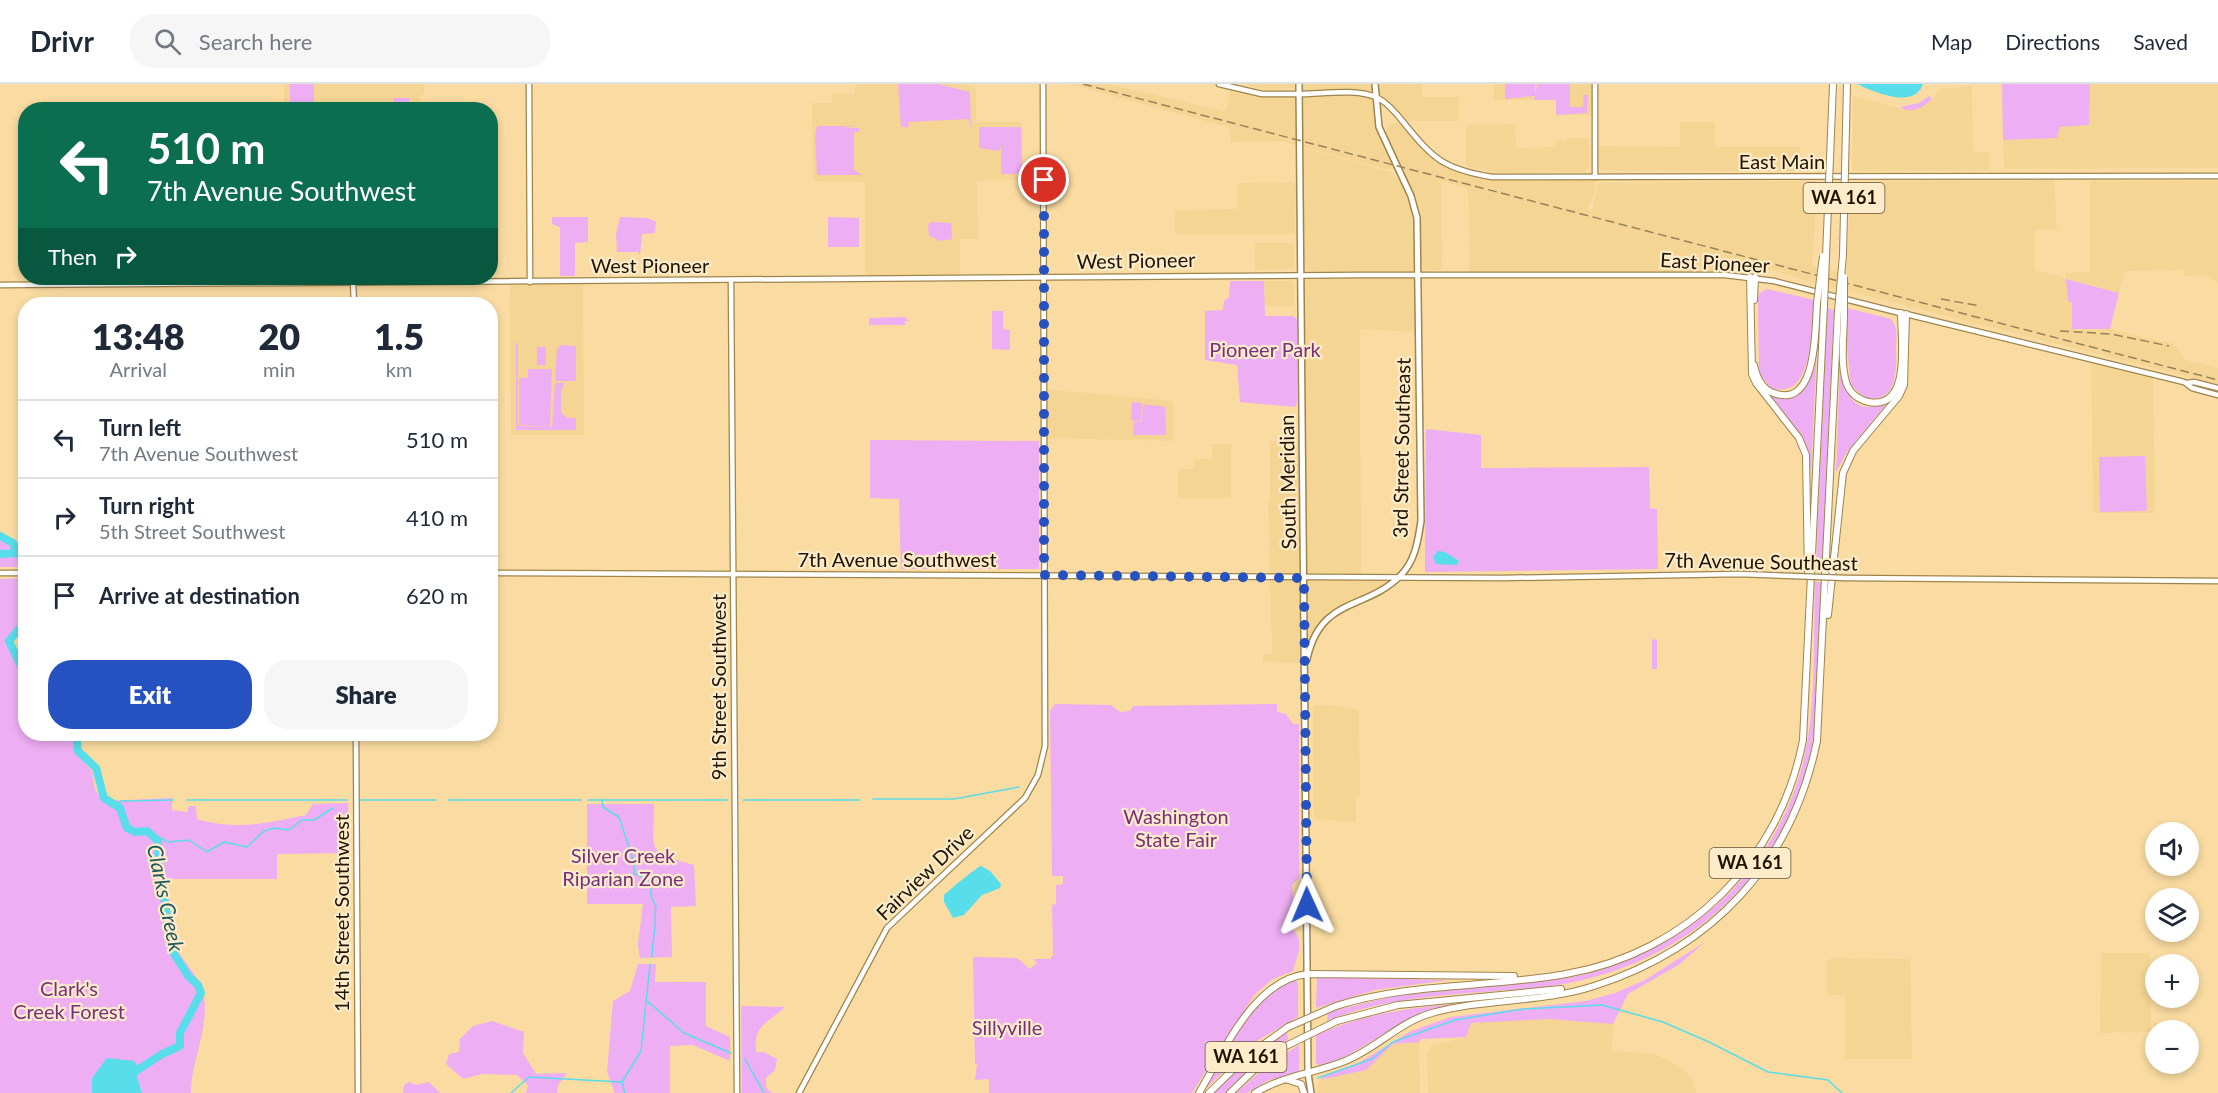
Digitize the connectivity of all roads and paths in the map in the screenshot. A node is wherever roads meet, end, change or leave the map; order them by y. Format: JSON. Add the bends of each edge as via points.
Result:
{"nodes":[{"id":1,"x":529,"y":84,"type":"edge"},
{"id":2,"x":1043,"y":84,"type":"edge"},
{"id":3,"x":1219,"y":84,"type":"edge"},
{"id":4,"x":1299,"y":84,"type":"edge"},
{"id":5,"x":1375,"y":84,"type":"edge"},
{"id":6,"x":1595,"y":84,"type":"edge"},
{"id":7,"x":1833,"y":84,"type":"edge"},
{"id":8,"x":1847,"y":84,"type":"edge"},
{"id":9,"x":1299,"y":94,"type":"junction"},
{"id":10,"x":1376,"y":97,"type":"junction"},
{"id":11,"x":2218,"y":176,"type":"edge"},
{"id":12,"x":1595,"y":177,"type":"junction"},
{"id":13,"x":1301,"y":275,"type":"junction"},
{"id":14,"x":1418,"y":275,"type":"junction"},
{"id":15,"x":1044,"y":277,"type":"junction"},
{"id":16,"x":1752,"y":277,"type":"junction"},
{"id":17,"x":731,"y":280,"type":"junction"},
{"id":18,"x":498,"y":282,"type":"edge"},
{"id":19,"x":530,"y":282,"type":"junction"},
{"id":20,"x":0,"y":285,"type":"edge"},
{"id":21,"x":18,"y":285,"type":"edge"},
{"id":22,"x":1821,"y":305,"type":"junction"},
{"id":23,"x":1841,"y":312,"type":"junction"},
{"id":24,"x":1904,"y":314,"type":"junction"},
{"id":25,"x":2187,"y":383,"type":"junction"},
{"id":26,"x":2218,"y":388,"type":"edge"},
{"id":27,"x":2218,"y":395,"type":"edge"},
{"id":28,"x":0,"y":573,"type":"edge"},
{"id":29,"x":18,"y":573,"type":"edge"},
{"id":30,"x":498,"y":573,"type":"edge"},
{"id":31,"x":734,"y":574,"type":"junction"},
{"id":32,"x":1044,"y":575,"type":"junction"},
{"id":33,"x":1304,"y":578,"type":"junction"},
{"id":34,"x":1398,"y":578,"type":"junction"},
{"id":35,"x":2218,"y":581,"type":"edge"},
{"id":36,"x":1823,"y":654,"type":"junction"},
{"id":37,"x":1809,"y":655,"type":"junction"},
{"id":38,"x":1305,"y":669,"type":"junction"},
{"id":39,"x":356,"y":741,"type":"edge"},
{"id":40,"x":1308,"y":974,"type":"junction"},
{"id":41,"x":1565,"y":974,"type":"junction"},
{"id":42,"x":1612,"y":978,"type":"junction"},
{"id":43,"x":1308,"y":1073,"type":"junction"},
{"id":44,"x":1287,"y":1080,"type":"junction"},
{"id":45,"x":358,"y":1093,"type":"edge"},
{"id":46,"x":737,"y":1093,"type":"edge"},
{"id":47,"x":799,"y":1093,"type":"edge"},
{"id":48,"x":1199,"y":1093,"type":"edge"},
{"id":49,"x":1209,"y":1093,"type":"edge"},
{"id":50,"x":1230,"y":1093,"type":"edge"},
{"id":51,"x":1255,"y":1093,"type":"edge"},
{"id":52,"x":1304,"y":1093,"type":"edge"},
{"id":53,"x":1311,"y":1093,"type":"edge"}],
"edges":[{"from":1,"to":19,"type":"main road"},
{"from":2,"to":15,"type":"main road","name":"Fairview Drive"},
{"from":3,"to":9,"type":"main road","via":[[1262,94]]},
{"from":4,"to":9,"type":"main road","name":"South Meridian"},
{"from":5,"to":10,"type":"main road","name":"3rd Street Southeast"},
{"from":6,"to":12,"type":"main road"},
{"from":7,"to":22,"type":"highway","number":"WA 161","bridge":true},
{"from":8,"to":23,"type":"highway","number":"WA 161","bridge":true},
{"from":9,"to":10,"type":"main road"},
{"from":9,"to":13,"type":"main road","name":"South Meridian"},
{"from":10,"to":12,"type":"main road","name":"East Main","via":[[1397,114],[1431,155],[1450,167],[1497,177]]},
{"from":10,"to":14,"type":"main road","name":"3rd Street Southeast","via":[[1381,134],[1417,218]]},
{"from":11,"to":12,"type":"main road","name":"East Main"},
{"from":13,"to":14,"type":"main road","name":"East Pioneer"},
{"from":13,"to":15,"type":"main road","name":"West Pioneer"},
{"from":13,"to":33,"type":"main road","name":"South Meridian"},
{"from":14,"to":16,"type":"main road","name":"East Pioneer"},
{"from":14,"to":34,"type":"main road","name":"3rd Street Southeast","via":[[1420,521],[1414,555]]},
{"from":15,"to":17,"type":"main road","name":"West Pioneer"},
{"from":15,"to":32,"type":"main road","name":"Fairview Drive"},
{"from":16,"to":22,"type":"highway","via":[[1755,368],[1771,392],[1793,392],[1808,379]]},
{"from":16,"to":24,"type":"main road","name":"East Pioneer"},
{"from":16,"to":37,"type":"highway","via":[[1752,374],[1799,438],[1807,461]]},
{"from":17,"to":19,"type":"main road","name":"West Pioneer"},
{"from":17,"to":31,"type":"main road","name":"9th Street Southwest"},
{"from":18,"to":19,"type":"main road","name":"West Pioneer"},
{"from":20,"to":21,"type":"main road","name":"West Pioneer"},
{"from":22,"to":37,"type":"highway","number":"WA 161"},
{"from":23,"to":24,"type":"highway","via":[[1846,382],[1857,398],[1876,403],[1888,399],[1898,387]]},
{"from":23,"to":36,"type":"highway","number":"WA 161"},
{"from":24,"to":25,"type":"main road","name":"East Pioneer"},
{"from":24,"to":36,"type":"highway","via":[[1904,385],[1853,451],[1841,481]]},
{"from":25,"to":26,"type":"main road","name":"East Pioneer"},
{"from":25,"to":27,"type":"main road","name":"East Pioneer"},
{"from":28,"to":29,"type":"main road"},
{"from":30,"to":31,"type":"main road","name":"7th Avenue Southwest"},
{"from":31,"to":32,"type":"main road","name":"7th Avenue Southwest"},
{"from":31,"to":46,"type":"main road","name":"9th Street Southwest"},
{"from":32,"to":33,"type":"main road","name":"7th Avenue Southwest"},
{"from":32,"to":47,"type":"main road","name":"Fairview Drive","via":[[1045,746],[1038,775],[1025,798],[887,928]]},
{"from":33,"to":34,"type":"main road","name":"7th Avenue Southeast"},
{"from":33,"to":38,"type":"main road","name":"South Meridian"},
{"from":34,"to":35,"type":"main road","name":"7th Avenue Southeast","bridge":true,"via":[[1739,574]]},
{"from":34,"to":38,"type":"main road","name":"3rd Street Southeast","via":[[1328,618],[1312,643]]},
{"from":36,"to":42,"type":"highway","number":"WA 161","via":[[1820,720],[1812,764],[1796,812],[1772,855],[1748,888],[1699,934],[1665,955]]},
{"from":37,"to":41,"type":"highway","number":"WA 161","via":[[1806,721],[1799,762],[1781,812],[1750,864],[1704,912],[1656,945],[1606,965]]},
{"from":38,"to":40,"type":"main road","name":"South Meridian"},
{"from":39,"to":45,"type":"main road","name":"14th Street Southwest"},
{"from":40,"to":41,"type":"highway","via":[[1472,978]]},
{"from":40,"to":43,"type":"main road","name":"South Meridian"},
{"from":40,"to":48,"type":"highway","via":[[1286,979],[1260,997]]},
{"from":41,"to":49,"type":"highway","number":"WA 161","bridge":true,"via":[[1392,992],[1336,1006],[1288,1027],[1246,1057]]},
{"from":42,"to":43,"type":"highway","via":[[1576,990],[1430,1014],[1348,1060]]},
{"from":42,"to":50,"type":"highway","number":"WA 161","bridge":true,"via":[[1559,989],[1398,1005],[1337,1021],[1284,1047]]},
{"from":43,"to":44,"type":"highway"},
{"from":43,"to":52,"type":"main road","name":"South Meridian"},
{"from":43,"to":53,"type":"main road","name":"South Meridian"},
{"from":44,"to":51,"type":"highway"},
{"from":44,"to":52,"type":"highway","via":[[1301,1084]]}]}
